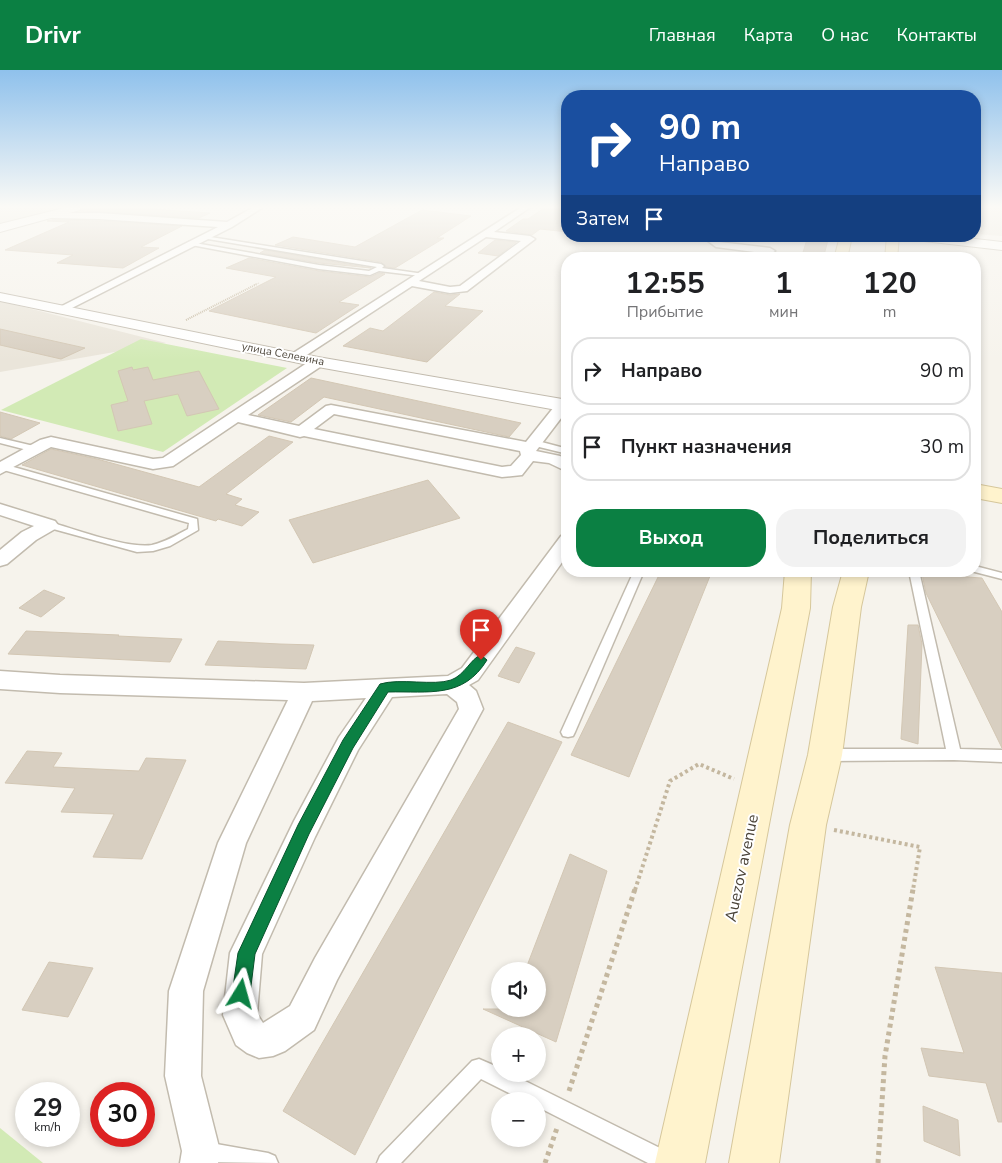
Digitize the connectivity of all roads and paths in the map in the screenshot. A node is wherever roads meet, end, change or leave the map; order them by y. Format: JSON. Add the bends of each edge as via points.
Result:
{"nodes":[{"id":1,"x":160,"y":259,"type":"edge"},
{"id":2,"x":270,"y":259,"type":"edge"},
{"id":3,"x":338,"y":259,"type":"edge"},
{"id":4,"x":445,"y":259,"type":"edge"},
{"id":5,"x":503,"y":259,"type":"edge"},
{"id":6,"x":378,"y":269,"type":"junction"},
{"id":7,"x":421,"y":274,"type":"junction"},
{"id":8,"x":409,"y":282,"type":"junction"},
{"id":9,"x":259,"y":283,"type":"dead end"},
{"id":10,"x":0,"y":296,"type":"edge"},
{"id":11,"x":60,"y":310,"type":"junction"},
{"id":12,"x":166,"y":331,"type":"junction"},
{"id":13,"x":294,"y":357,"type":"junction"},
{"id":14,"x":318,"y":362,"type":"junction"},
{"id":15,"x":561,"y":405,"type":"edge"},
{"id":16,"x":561,"y":411,"type":"edge"},
{"id":17,"x":235,"y":417,"type":"junction"},
{"id":18,"x":300,"y":432,"type":"junction"},
{"id":19,"x":0,"y":440,"type":"edge"},
{"id":20,"x":531,"y":448,"type":"junction"},
{"id":21,"x":35,"y":449,"type":"junction"},
{"id":22,"x":561,"y":451,"type":"edge"},
{"id":23,"x":561,"y":464,"type":"edge"},
{"id":24,"x":2,"y":468,"type":"edge"},
{"id":25,"x":981,"y":492,"type":"edge"},
{"id":26,"x":1002,"y":496,"type":"edge"},
{"id":27,"x":0,"y":509,"type":"edge"},
{"id":28,"x":49,"y":525,"type":"junction"},
{"id":29,"x":561,"y":550,"type":"edge"},
{"id":30,"x":0,"y":560,"type":"edge"},
{"id":31,"x":981,"y":571,"type":"edge"},
{"id":32,"x":1002,"y":576,"type":"edge"},
{"id":33,"x":636,"y":577,"type":"edge"},
{"id":34,"x":798,"y":577,"type":"edge"},
{"id":35,"x":855,"y":577,"type":"edge"},
{"id":36,"x":915,"y":577,"type":"edge"},
{"id":37,"x":0,"y":680,"type":"edge"},
{"id":38,"x":452,"y":685,"type":"junction"},
{"id":39,"x":385,"y":688,"type":"junction"},
{"id":40,"x":304,"y":692,"type":"junction"},
{"id":41,"x":568,"y":732,"type":"dead end"},
{"id":42,"x":954,"y":754,"type":"junction"},
{"id":43,"x":825,"y":755,"type":"junction"},
{"id":44,"x":1002,"y":756,"type":"edge"},
{"id":45,"x":758,"y":789,"type":"junction"},
{"id":46,"x":920,"y":847,"type":"dead end"},
{"id":47,"x":563,"y":1110,"type":"junction"},
{"id":48,"x":200,"y":1157,"type":"edge"},
{"id":49,"x":268,"y":1163,"type":"edge"},
{"id":50,"x":387,"y":1163,"type":"edge"},
{"id":51,"x":545,"y":1163,"type":"edge"},
{"id":52,"x":669,"y":1163,"type":"edge"},
{"id":53,"x":680,"y":1163,"type":"edge"},
{"id":54,"x":754,"y":1163,"type":"edge"},
{"id":55,"x":878,"y":1163,"type":"edge"}],
"edges":[{"from":1,"to":11,"type":"street"},
{"from":2,"to":6,"type":"lane","via":[[360,273]]},
{"from":3,"to":6,"type":"lane","via":[[381,266]]},
{"from":4,"to":7,"type":"street"},
{"from":5,"to":8,"type":"street","via":[[463,288],[450,290]]},
{"from":6,"to":7,"type":"lane"},
{"from":7,"to":8,"type":"street"},
{"from":8,"to":13,"type":"street"},
{"from":9,"to":12,"type":"path"},
{"from":10,"to":11,"type":"street","name":"улица Селевина"},
{"from":11,"to":12,"type":"street","name":"улица Селевина"},
{"from":12,"to":13,"type":"street","name":"улица Селевина"},
{"from":13,"to":14,"type":"street","name":"улица Селевина"},
{"from":14,"to":15,"type":"street","name":"улица Селевина"},
{"from":14,"to":17,"type":"street"},
{"from":16,"to":20,"type":"street"},
{"from":17,"to":18,"type":"street"},
{"from":17,"to":21,"type":"street","via":[[167,463],[153,464],[57,442]]},
{"from":18,"to":20,"type":"street","via":[[331,409]]},
{"from":18,"to":20,"type":"street","via":[[502,472],[516,471]]},
{"from":19,"to":21,"type":"lane"},
{"from":20,"to":22,"type":"lane"},
{"from":20,"to":23,"type":"street"},
{"from":21,"to":24,"type":"street"},
{"from":24,"to":28,"type":"lane","via":[[194,521],[192,530],[161,547],[149,549],[138,549]]},
{"from":25,"to":26,"type":"main road"},
{"from":27,"to":28,"type":"street"},
{"from":28,"to":30,"type":"street","via":[[29,536]]},
{"from":29,"to":38,"type":"street","via":[[470,674]]},
{"from":31,"to":32,"type":"lane"},
{"from":33,"to":41,"type":"lane"},
{"from":34,"to":45,"type":"main road","name":"Auezov avenue","via":[[796,608]]},
{"from":35,"to":43,"type":"main road"},
{"from":36,"to":42,"type":"lane"},
{"from":37,"to":40,"type":"street"},
{"from":38,"to":39,"type":"street"},
{"from":38,"to":39,"type":"street","via":[[468,697],[471,708],[302,1018],[274,1040],[259,1041],[248,1033],[240,1015],[246,953],[348,744]]},
{"from":39,"to":40,"type":"street"},
{"from":40,"to":48,"type":"street","via":[[232,844],[186,991],[184,1076]]},
{"from":42,"to":43,"type":"lane"},
{"from":42,"to":44,"type":"lane"},
{"from":43,"to":54,"type":"main road","via":[[808,824]]},
{"from":45,"to":47,"type":"path","via":[[699,764],[670,781]]},
{"from":45,"to":53,"type":"main road","name":"Auezov avenue"},
{"from":46,"to":55,"type":"path","via":[[885,1056]]},
{"from":47,"to":50,"type":"lane","via":[[479,1068]]},
{"from":47,"to":51,"type":"path"},
{"from":47,"to":52,"type":"lane"},
{"from":48,"to":49,"type":"lane"}]}
